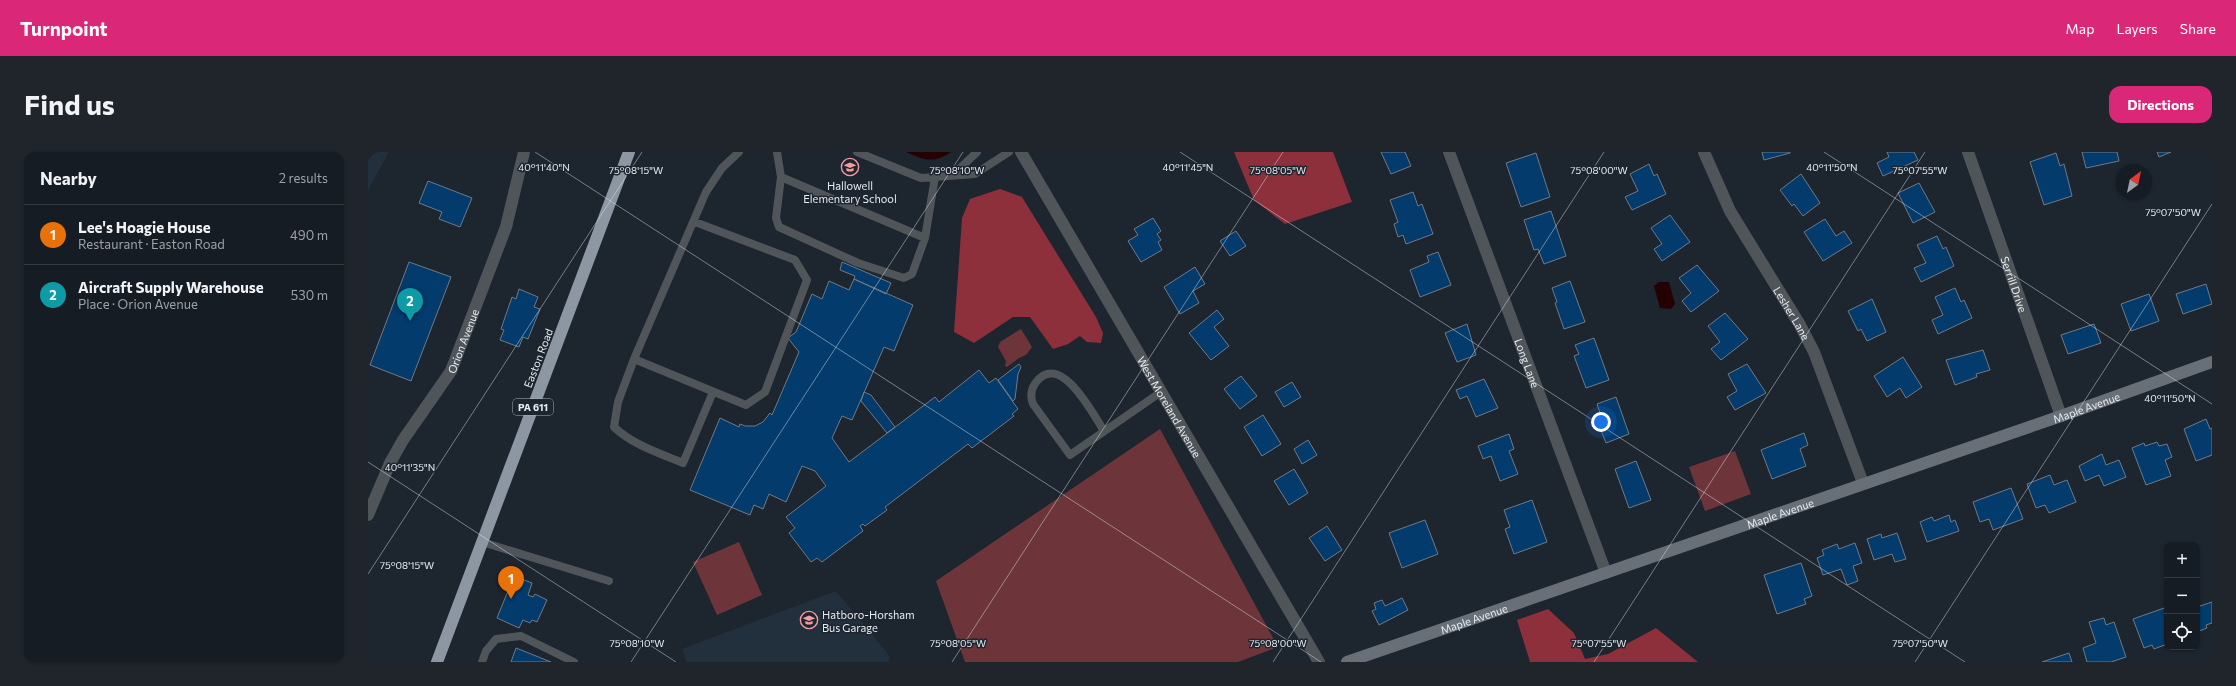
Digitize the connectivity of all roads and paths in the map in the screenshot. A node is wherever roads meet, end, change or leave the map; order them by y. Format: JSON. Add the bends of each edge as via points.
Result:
{"nodes":[{"id":1,"x":524,"y":152,"type":"edge"},
{"id":2,"x":628,"y":152,"type":"edge"},
{"id":3,"x":739,"y":152,"type":"edge"},
{"id":4,"x":777,"y":152,"type":"edge"},
{"id":5,"x":857,"y":152,"type":"edge"},
{"id":6,"x":977,"y":152,"type":"edge"},
{"id":7,"x":1009,"y":152,"type":"edge"},
{"id":8,"x":1021,"y":152,"type":"edge"},
{"id":9,"x":1449,"y":152,"type":"edge"},
{"id":10,"x":1704,"y":152,"type":"edge"},
{"id":11,"x":1968,"y":152,"type":"edge"},
{"id":12,"x":953,"y":175,"type":"junction"},
{"id":13,"x":782,"y":177,"type":"junction"},
{"id":14,"x":935,"y":177,"type":"junction"},
{"id":15,"x":695,"y":222,"type":"junction"},
{"id":16,"x":925,"y":238,"type":"junction"},
{"id":17,"x":634,"y":359,"type":"junction"},
{"id":18,"x":2212,"y":362,"type":"edge"},
{"id":19,"x":713,"y":392,"type":"junction"},
{"id":20,"x":1161,"y":392,"type":"junction"},
{"id":21,"x":2061,"y":416,"type":"junction"},
{"id":22,"x":1104,"y":431,"type":"junction"},
{"id":23,"x":1863,"y":483,"type":"junction"},
{"id":24,"x":368,"y":515,"type":"edge"},
{"id":25,"x":482,"y":542,"type":"junction"},
{"id":26,"x":1606,"y":573,"type":"junction"},
{"id":27,"x":609,"y":581,"type":"dead end"},
{"id":28,"x":437,"y":662,"type":"edge"},
{"id":29,"x":482,"y":662,"type":"edge"},
{"id":30,"x":574,"y":662,"type":"edge"},
{"id":31,"x":1319,"y":662,"type":"edge"},
{"id":32,"x":1347,"y":662,"type":"edge"}],
"edges":[{"from":1,"to":24,"type":"street","name":"Orion Avenue","via":[[506,227],[451,371],[403,440],[390,463]]},
{"from":2,"to":25,"type":"highway","name":"Easton Road","number":"PA 611"},
{"from":3,"to":15,"type":"lane","via":[[722,168],[706,192]]},
{"from":4,"to":13,"type":"lane"},
{"from":5,"to":14,"type":"lane","via":[[921,178]]},
{"from":6,"to":12,"type":"lane"},
{"from":7,"to":12,"type":"lane","via":[[975,174]]},
{"from":8,"to":20,"type":"street","name":"West Moreland Avenue"},
{"from":9,"to":26,"type":"street","name":"Long Lane"},
{"from":10,"to":23,"type":"street","name":"Lesher Lane","via":[[1730,211],[1814,352]]},
{"from":11,"to":21,"type":"street","name":"Serrill Drive"},
{"from":12,"to":14,"type":"lane"},
{"from":13,"to":16,"type":"lane"},
{"from":13,"to":16,"type":"lane","via":[[776,218],[779,227],[858,263],[904,278],[912,274]]},
{"from":14,"to":16,"type":"lane"},
{"from":15,"to":17,"type":"lane"},
{"from":15,"to":19,"type":"lane","via":[[795,260],[807,280],[765,392],[746,405]]},
{"from":17,"to":19,"type":"lane"},
{"from":17,"to":19,"type":"lane","via":[[618,402],[614,427],[625,438],[683,463]]},
{"from":18,"to":21,"type":"street","name":"Maple Avenue"},
{"from":20,"to":22,"type":"lane"},
{"from":20,"to":31,"type":"street","name":"West Moreland Avenue"},
{"from":21,"to":23,"type":"street","name":"Maple Avenue"},
{"from":22,"to":22,"type":"lane","via":[[1069,381],[1057,374],[1039,378],[1030,396],[1033,404],[1070,455]]},
{"from":23,"to":26,"type":"street","name":"Maple Avenue"},
{"from":25,"to":27,"type":"lane"},
{"from":25,"to":28,"type":"highway","name":"Easton Road","number":"PA 611"},
{"from":26,"to":32,"type":"street","name":"Maple Avenue"},
{"from":29,"to":30,"type":"lane","via":[[486,651],[496,639],[521,636]]}]}
